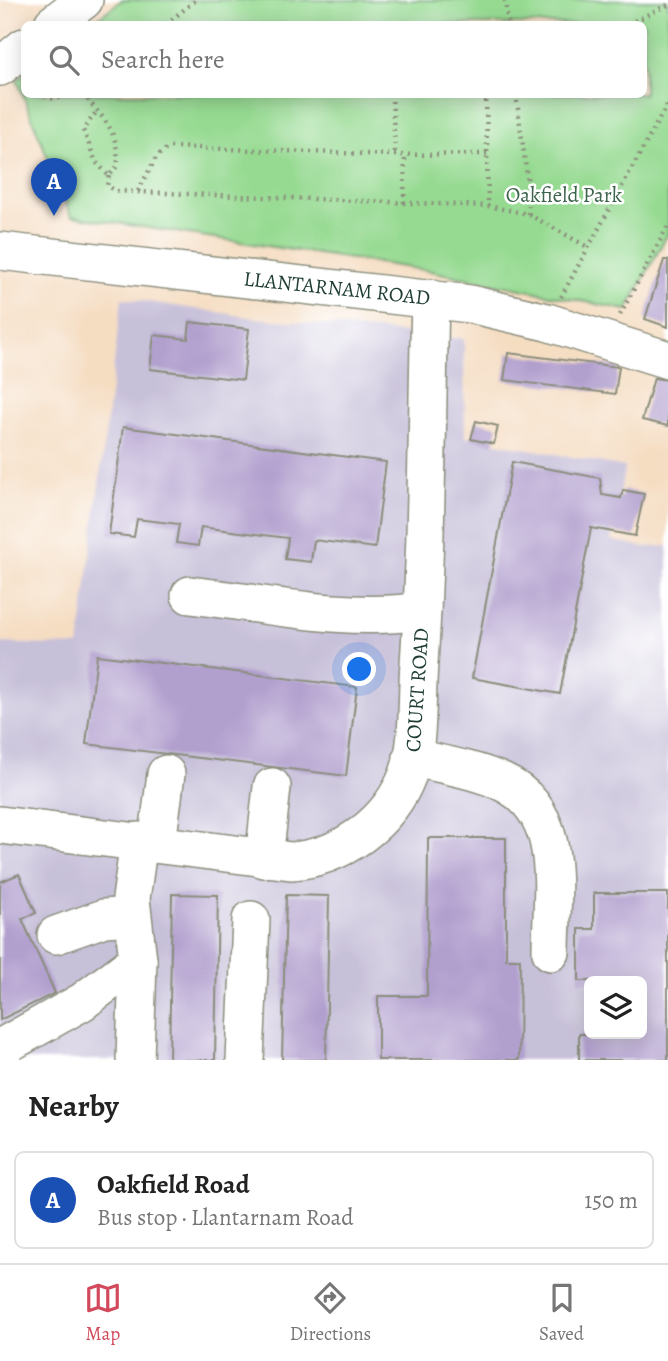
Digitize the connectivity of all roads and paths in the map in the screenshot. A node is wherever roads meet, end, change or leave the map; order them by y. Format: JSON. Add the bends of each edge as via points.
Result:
{"nodes":[{"id":1,"x":83,"y":0,"type":"edge"},
{"id":2,"x":196,"y":0,"type":"edge"},
{"id":3,"x":505,"y":0,"type":"edge"},
{"id":4,"x":668,"y":5,"type":"edge"},
{"id":5,"x":57,"y":21,"type":"edge"},
{"id":6,"x":170,"y":21,"type":"edge"},
{"id":7,"x":508,"y":21,"type":"edge"},
{"id":8,"x":634,"y":21,"type":"edge"},
{"id":9,"x":21,"y":50,"type":"edge"},
{"id":10,"x":0,"y":67,"type":"edge"},
{"id":11,"x":86,"y":98,"type":"edge"},
{"id":12,"x":392,"y":98,"type":"edge"},
{"id":13,"x":486,"y":98,"type":"edge"},
{"id":14,"x":517,"y":98,"type":"edge"},
{"id":15,"x":668,"y":103,"type":"edge"},
{"id":16,"x":97,"y":111,"type":"junction"},
{"id":17,"x":487,"y":154,"type":"junction"},
{"id":18,"x":395,"y":155,"type":"junction"},
{"id":19,"x":405,"y":155,"type":"junction"},
{"id":20,"x":108,"y":176,"type":"junction"},
{"id":21,"x":138,"y":191,"type":"junction"},
{"id":22,"x":404,"y":203,"type":"junction"},
{"id":23,"x":488,"y":206,"type":"junction"},
{"id":24,"x":528,"y":214,"type":"junction"},
{"id":25,"x":668,"y":226,"type":"edge"},
{"id":26,"x":589,"y":247,"type":"junction"},
{"id":27,"x":0,"y":251,"type":"edge"},
{"id":28,"x":430,"y":298,"type":"junction"},
{"id":29,"x":547,"y":322,"type":"junction"},
{"id":30,"x":607,"y":340,"type":"junction"},
{"id":31,"x":668,"y":360,"type":"edge"},
{"id":32,"x":190,"y":596,"type":"dead end"},
{"id":33,"x":422,"y":611,"type":"junction"},
{"id":34,"x":412,"y":757,"type":"junction"},
{"id":35,"x":166,"y":774,"type":"dead end"},
{"id":36,"x":272,"y":787,"type":"dead end"},
{"id":37,"x":0,"y":825,"type":"edge"},
{"id":38,"x":148,"y":842,"type":"junction"},
{"id":39,"x":264,"y":859,"type":"junction"},
{"id":40,"x":132,"y":916,"type":"junction"},
{"id":41,"x":251,"y":920,"type":"dead end"},
{"id":42,"x":56,"y":935,"type":"dead end"},
{"id":43,"x":551,"y":952,"type":"dead end"},
{"id":44,"x":138,"y":960,"type":"junction"},
{"id":45,"x":0,"y":1048,"type":"edge"},
{"id":46,"x":135,"y":1060,"type":"edge"},
{"id":47,"x":245,"y":1060,"type":"edge"}],
"edges":[{"from":1,"to":5,"type":"street"},
{"from":2,"to":6,"type":"path"},
{"from":3,"to":7,"type":"path"},
{"from":4,"to":8,"type":"path"},
{"from":9,"to":10,"type":"street"},
{"from":11,"to":16,"type":"path"},
{"from":12,"to":18,"type":"path"},
{"from":13,"to":17,"type":"path"},
{"from":14,"to":24,"type":"path"},
{"from":15,"to":26,"type":"path"},
{"from":16,"to":20,"type":"path","via":[[117,140],[118,165]]},
{"from":16,"to":20,"type":"path","via":[[83,130],[96,162]]},
{"from":17,"to":19,"type":"path"},
{"from":17,"to":23,"type":"path"},
{"from":18,"to":19,"type":"path"},
{"from":18,"to":21,"type":"path","via":[[169,147],[157,156]]},
{"from":19,"to":22,"type":"path"},
{"from":20,"to":21,"type":"path","via":[[113,191]]},
{"from":21,"to":22,"type":"path"},
{"from":22,"to":23,"type":"path"},
{"from":23,"to":24,"type":"path"},
{"from":24,"to":26,"type":"path"},
{"from":25,"to":30,"type":"path"},
{"from":26,"to":29,"type":"path"},
{"from":27,"to":28,"type":"street","name":"LLANTARNAM ROAD"},
{"from":28,"to":29,"type":"street","name":"LLANTARNAM ROAD"},
{"from":28,"to":33,"type":"street","name":"COURT ROAD"},
{"from":29,"to":30,"type":"street","name":"LLANTARNAM ROAD"},
{"from":30,"to":31,"type":"street","name":"LLANTARNAM ROAD"},
{"from":32,"to":33,"type":"street","via":[[347,614]]},
{"from":33,"to":34,"type":"street","name":"COURT ROAD"},
{"from":34,"to":39,"type":"street","name":"COURT ROAD","via":[[394,799],[348,845],[307,860]]},
{"from":34,"to":43,"type":"street","via":[[500,781],[521,793],[538,812],[551,860]]},
{"from":35,"to":38,"type":"street"},
{"from":36,"to":39,"type":"street"},
{"from":37,"to":38,"type":"street","name":"COURT ROAD"},
{"from":38,"to":39,"type":"street","name":"COURT ROAD"},
{"from":38,"to":40,"type":"street","via":[[131,900]]},
{"from":40,"to":42,"type":"street","via":[[104,918]]},
{"from":40,"to":44,"type":"street"},
{"from":41,"to":47,"type":"street"},
{"from":44,"to":45,"type":"street","via":[[82,1002]]},
{"from":44,"to":46,"type":"street"}]}
